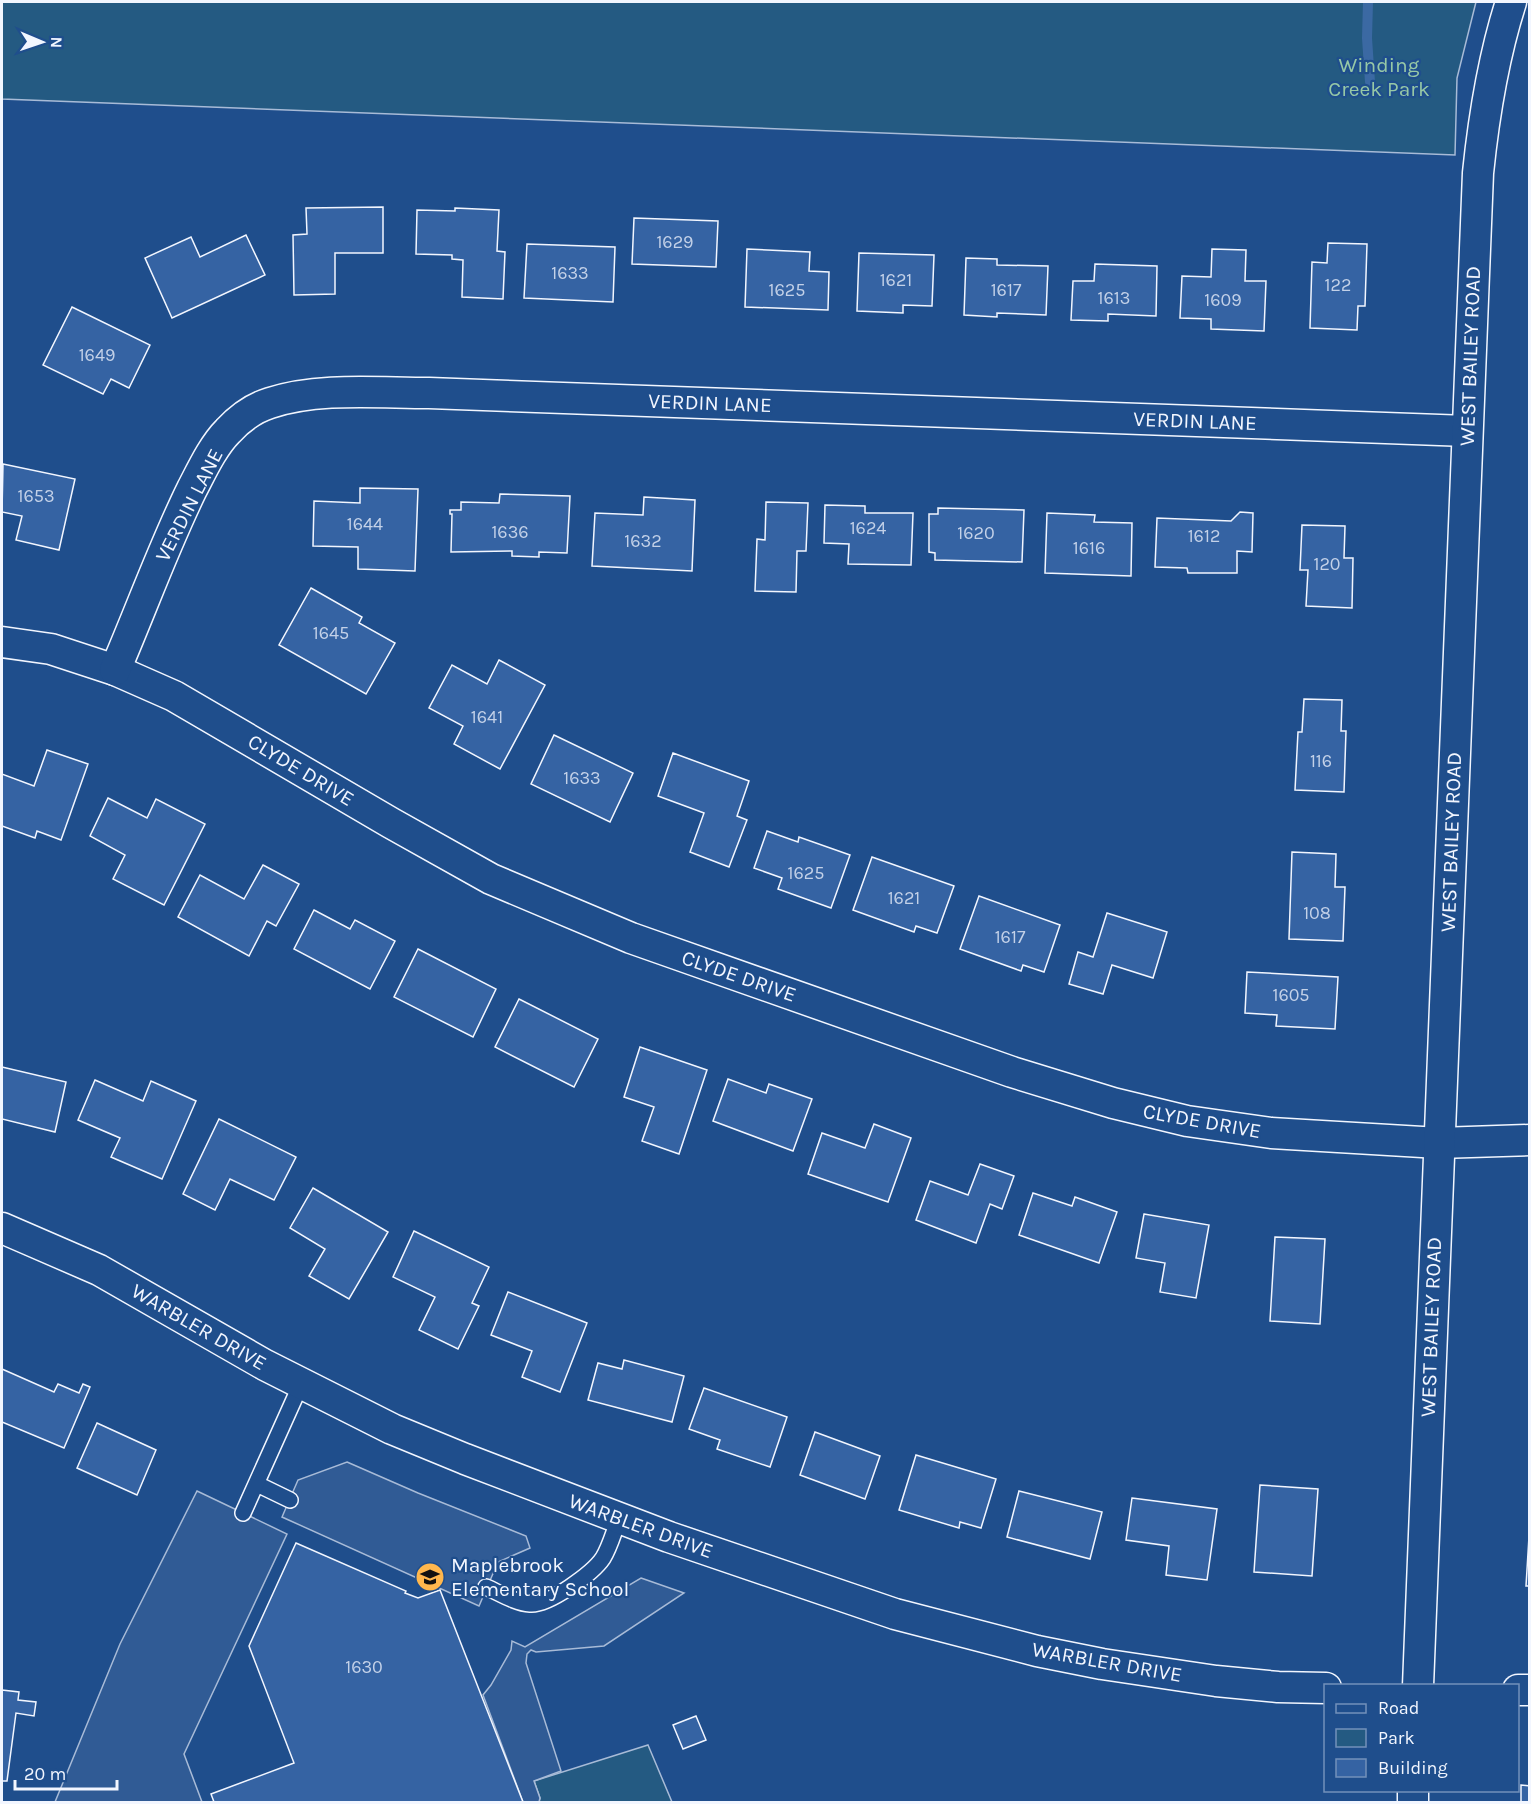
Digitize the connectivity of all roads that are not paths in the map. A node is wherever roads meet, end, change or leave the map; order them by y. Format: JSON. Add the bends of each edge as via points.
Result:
{"nodes":[{"id":1,"x":1511,"y":2,"type":"edge"},
{"id":2,"x":1467,"y":430,"type":"junction"},
{"id":3,"x":2,"y":642,"type":"edge"},
{"id":4,"x":115,"y":670,"type":"junction"},
{"id":5,"x":1530,"y":1140,"type":"edge"},
{"id":6,"x":1439,"y":1143,"type":"junction"},
{"id":7,"x":2,"y":1228,"type":"edge"},
{"id":8,"x":301,"y":1384,"type":"junction"},
{"id":9,"x":257,"y":1484,"type":"junction"},
{"id":10,"x":290,"y":1500,"type":"dead end"},
{"id":11,"x":243,"y":1513,"type":"dead end"},
{"id":12,"x":620,"y":1519,"type":"junction"},
{"id":13,"x":486,"y":1587,"type":"dead end"},
{"id":14,"x":1418,"y":1684,"type":"edge"},
{"id":15,"x":1324,"y":1688,"type":"edge"}],
"edges":[{"from":1,"to":2,"type":"street","name":"WEST BAILEY ROAD","via":[[1493,66],[1481,138]]},
{"from":2,"to":4,"type":"street","name":"VERDIN LANE","via":[[429,393],[343,392],[296,397],[269,403],[227,431],[174,525]]},
{"from":2,"to":6,"type":"street","name":"WEST BAILEY ROAD"},
{"from":3,"to":4,"type":"street","name":"CLYDE DRIVE","via":[[51,649]]},
{"from":4,"to":6,"type":"street","name":"CLYDE DRIVE","via":[[174,696],[491,879],[631,938],[1012,1072],[1113,1103],[1187,1121],[1271,1133]]},
{"from":5,"to":6,"type":"street","name":"CLYDE DRIVE"},
{"from":6,"to":14,"type":"street","name":"WEST BAILEY ROAD"},
{"from":7,"to":8,"type":"street","name":"WARBLER DRIVE","via":[[99,1270]]},
{"from":8,"to":9,"type":"lane"},
{"from":8,"to":12,"type":"street","name":"WARBLER DRIVE","via":[[403,1433]]},
{"from":9,"to":10,"type":"lane"},
{"from":9,"to":11,"type":"lane"},
{"from":12,"to":13,"type":"lane","via":[[603,1558],[554,1597],[532,1605]]},
{"from":12,"to":15,"type":"street","name":"WARBLER DRIVE","via":[[895,1614],[1037,1651],[1216,1681]]}]}
